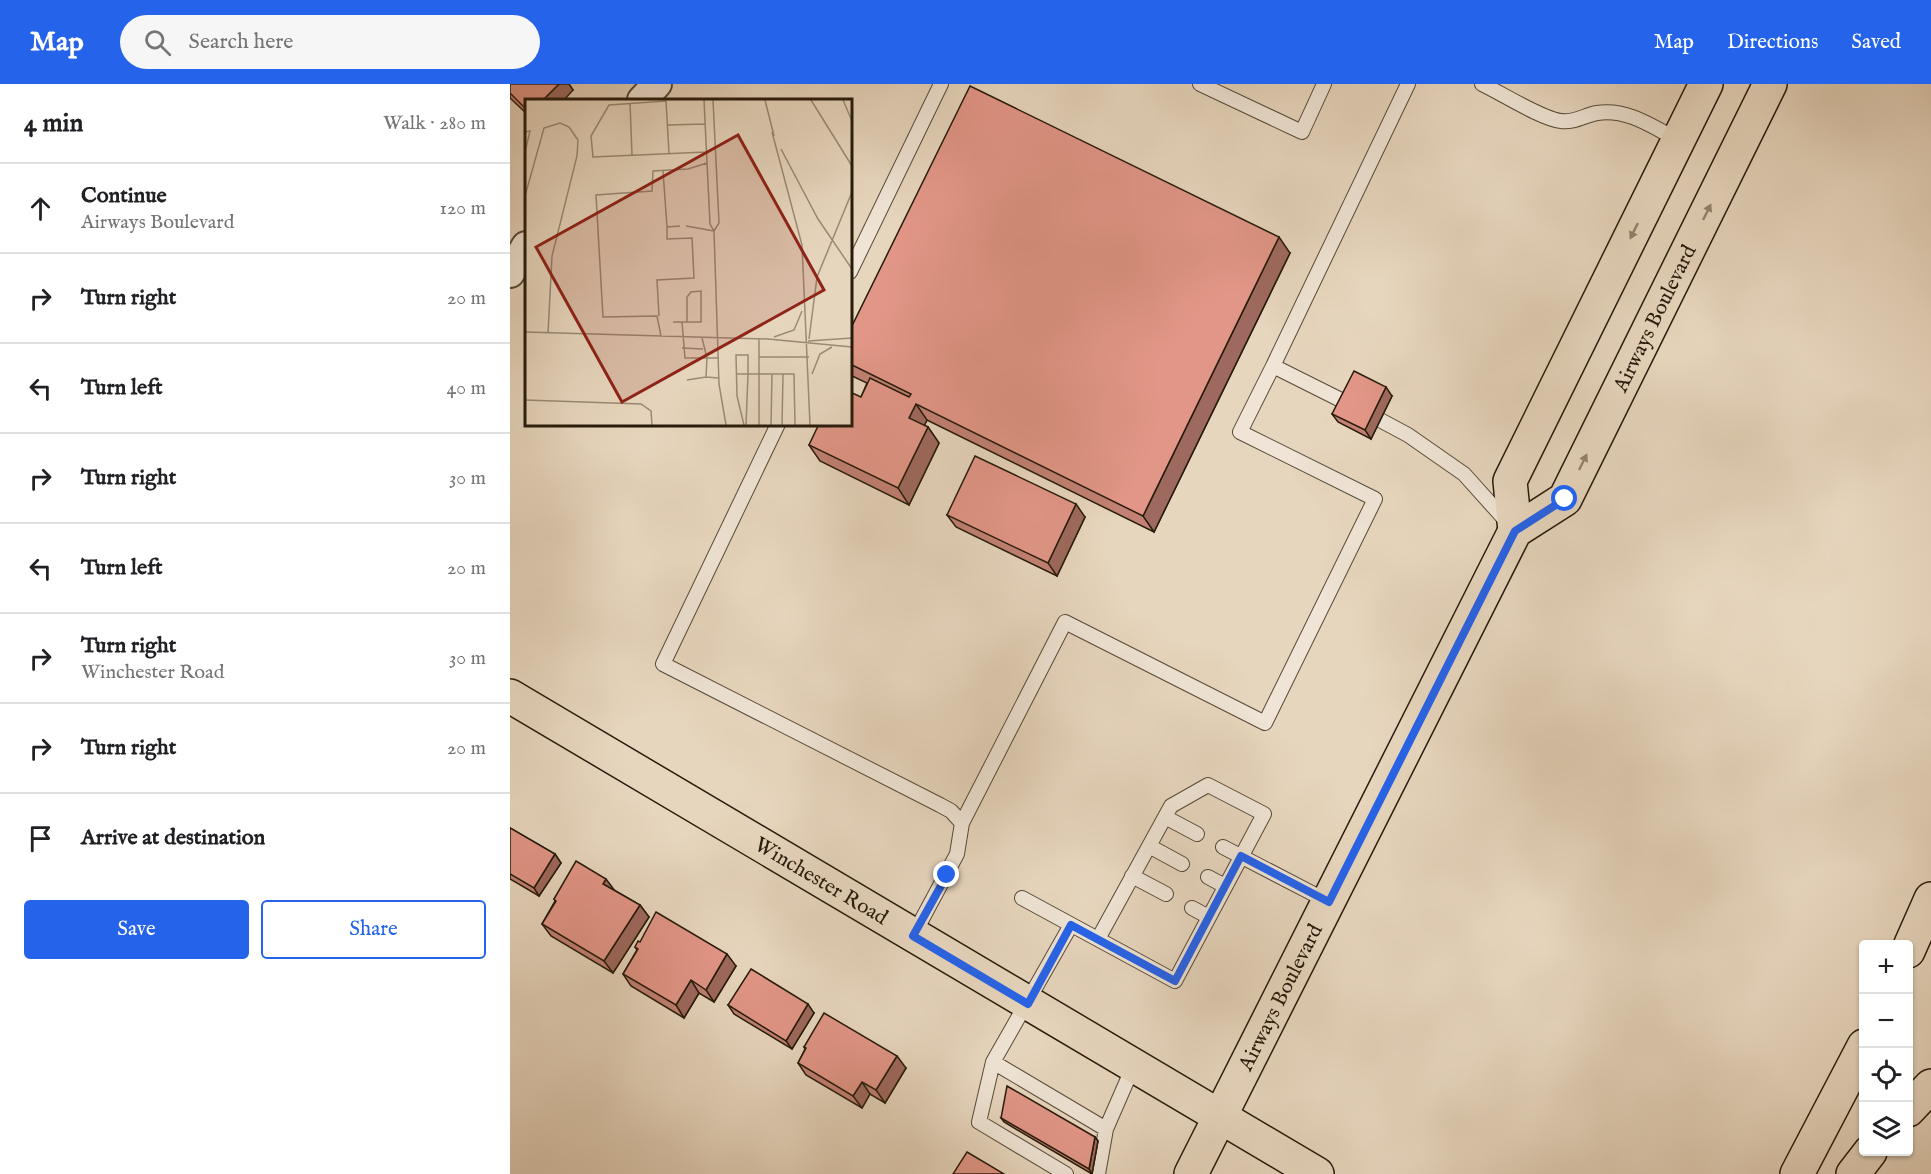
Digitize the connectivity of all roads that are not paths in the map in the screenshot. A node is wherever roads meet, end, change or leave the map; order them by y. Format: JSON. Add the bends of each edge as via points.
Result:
{"nodes":[{"id":1,"x":657,"y":84,"type":"edge"},
{"id":2,"x":941,"y":84,"type":"edge"},
{"id":3,"x":1200,"y":84,"type":"edge"},
{"id":4,"x":1324,"y":84,"type":"edge"},
{"id":5,"x":1408,"y":84,"type":"edge"},
{"id":6,"x":1482,"y":84,"type":"edge"},
{"id":7,"x":1706,"y":84,"type":"edge"},
{"id":8,"x":1770,"y":84,"type":"edge"},
{"id":9,"x":643,"y":99,"type":"edge"},
{"id":10,"x":1678,"y":140,"type":"junction"},
{"id":11,"x":525,"y":248,"type":"edge"},
{"id":12,"x":852,"y":268,"type":"edge"},
{"id":13,"x":510,"y":273,"type":"edge"},
{"id":14,"x":1273,"y":366,"type":"junction"},
{"id":15,"x":1347,"y":403,"type":"edge"},
{"id":16,"x":1380,"y":420,"type":"dead end"},
{"id":17,"x":777,"y":426,"type":"edge"},
{"id":18,"x":1515,"y":531,"type":"junction"},
{"id":19,"x":510,"y":696,"type":"edge"},
{"id":20,"x":1165,"y":817,"type":"junction"},
{"id":21,"x":962,"y":823,"type":"junction"},
{"id":22,"x":1197,"y":834,"type":"dead end"},
{"id":23,"x":1149,"y":846,"type":"junction"},
{"id":24,"x":1223,"y":847,"type":"dead end"},
{"id":25,"x":1241,"y":856,"type":"junction"},
{"id":26,"x":1182,"y":864,"type":"dead end"},
{"id":27,"x":1132,"y":876,"type":"junction"},
{"id":28,"x":1208,"y":877,"type":"dead end"},
{"id":29,"x":1225,"y":886,"type":"junction"},
{"id":30,"x":1166,"y":894,"type":"dead end"},
{"id":31,"x":1022,"y":898,"type":"dead end"},
{"id":32,"x":1931,"y":898,"type":"edge"},
{"id":33,"x":1329,"y":902,"type":"junction"},
{"id":34,"x":1192,"y":908,"type":"dead end"},
{"id":35,"x":1209,"y":917,"type":"junction"},
{"id":36,"x":1071,"y":925,"type":"junction"},
{"id":37,"x":913,"y":936,"type":"junction"},
{"id":38,"x":1098,"y":939,"type":"junction"},
{"id":39,"x":1913,"y":940,"type":"edge"},
{"id":40,"x":1028,"y":1004,"type":"junction"},
{"id":41,"x":1862,"y":1048,"type":"edge"},
{"id":42,"x":993,"y":1062,"type":"junction"},
{"id":43,"x":1133,"y":1067,"type":"junction"},
{"id":44,"x":1849,"y":1076,"type":"junction"},
{"id":45,"x":1931,"y":1086,"type":"edge"},
{"id":46,"x":1039,"y":1090,"type":"junction"},
{"id":47,"x":1034,"y":1104,"type":"edge"},
{"id":48,"x":1913,"y":1105,"type":"edge"},
{"id":49,"x":1068,"y":1107,"type":"junction"},
{"id":50,"x":1220,"y":1119,"type":"junction"},
{"id":51,"x":1065,"y":1122,"type":"edge"},
{"id":52,"x":1106,"y":1129,"type":"junction"},
{"id":53,"x":1867,"y":1156,"type":"edge"},
{"id":54,"x":1066,"y":1174,"type":"edge"},
{"id":55,"x":1098,"y":1174,"type":"edge"},
{"id":56,"x":1191,"y":1174,"type":"edge"},
{"id":57,"x":1317,"y":1174,"type":"edge"},
{"id":58,"x":1782,"y":1174,"type":"edge"},
{"id":59,"x":1797,"y":1174,"type":"edge"},
{"id":60,"x":1853,"y":1174,"type":"edge"}],
"edges":[{"from":1,"to":9,"type":"street"},
{"from":2,"to":12,"type":"lane"},
{"from":3,"to":4,"type":"lane","via":[[1302,132]]},
{"from":5,"to":14,"type":"lane"},
{"from":6,"to":10,"type":"lane","via":[[1558,121],[1616,112],[1637,118]]},
{"from":7,"to":10,"type":"main road"},
{"from":18,"to":8,"type":"main road","name":"Airways Boulevard","one_way":true,"via":[[1565,499]]},
{"from":10,"to":18,"type":"main road","one_way":true,"via":[[1510,481]]},
{"from":11,"to":13,"type":"street"},
{"from":14,"to":15,"type":"lane"},
{"from":14,"to":21,"type":"lane","via":[[1240,432],[1375,499],[1265,723],[1065,622]]},
{"from":16,"to":18,"type":"lane","via":[[1464,474]]},
{"from":17,"to":21,"type":"lane","via":[[663,664],[940,805]]},
{"from":18,"to":33,"type":"main road","name":"Airways Boulevard"},
{"from":19,"to":37,"type":"main road","name":"Winchester Road"},
{"from":20,"to":22,"type":"lane"},
{"from":20,"to":23,"type":"lane"},
{"from":20,"to":25,"type":"lane","via":[[1171,806],[1208,785],[1264,814]]},
{"from":21,"to":37,"type":"lane","via":[[957,854]]},
{"from":23,"to":26,"type":"lane"},
{"from":23,"to":27,"type":"lane"},
{"from":24,"to":25,"type":"lane"},
{"from":25,"to":29,"type":"lane"},
{"from":25,"to":33,"type":"lane"},
{"from":27,"to":30,"type":"lane"},
{"from":27,"to":38,"type":"lane"},
{"from":28,"to":29,"type":"lane"},
{"from":29,"to":35,"type":"lane"},
{"from":31,"to":36,"type":"lane"},
{"from":32,"to":39,"type":"main road"},
{"from":33,"to":50,"type":"main road","name":"Airways Boulevard"},
{"from":34,"to":35,"type":"lane"},
{"from":35,"to":38,"type":"lane","via":[[1175,981]]},
{"from":36,"to":38,"type":"lane"},
{"from":36,"to":40,"type":"lane"},
{"from":37,"to":40,"type":"main road","name":"Winchester Road"},
{"from":40,"to":42,"type":"lane"},
{"from":40,"to":43,"type":"main road","name":"Winchester Road"},
{"from":41,"to":44,"type":"main road"},
{"from":42,"to":46,"type":"lane"},
{"from":42,"to":54,"type":"lane","via":[[979,1122],[1025,1142],[1055,1160]]},
{"from":43,"to":50,"type":"main road","name":"Winchester Road"},
{"from":43,"to":52,"type":"lane"},
{"from":44,"to":58,"type":"main road"},
{"from":44,"to":59,"type":"main road"},
{"from":45,"to":48,"type":"main road"},
{"from":46,"to":47,"type":"lane"},
{"from":46,"to":49,"type":"lane"},
{"from":49,"to":51,"type":"lane"},
{"from":49,"to":52,"type":"lane"},
{"from":50,"to":56,"type":"main road","name":"Airways Boulevard"},
{"from":50,"to":57,"type":"main road","name":"Winchester Road"},
{"from":52,"to":55,"type":"lane"},
{"from":53,"to":60,"type":"main road"}]}
